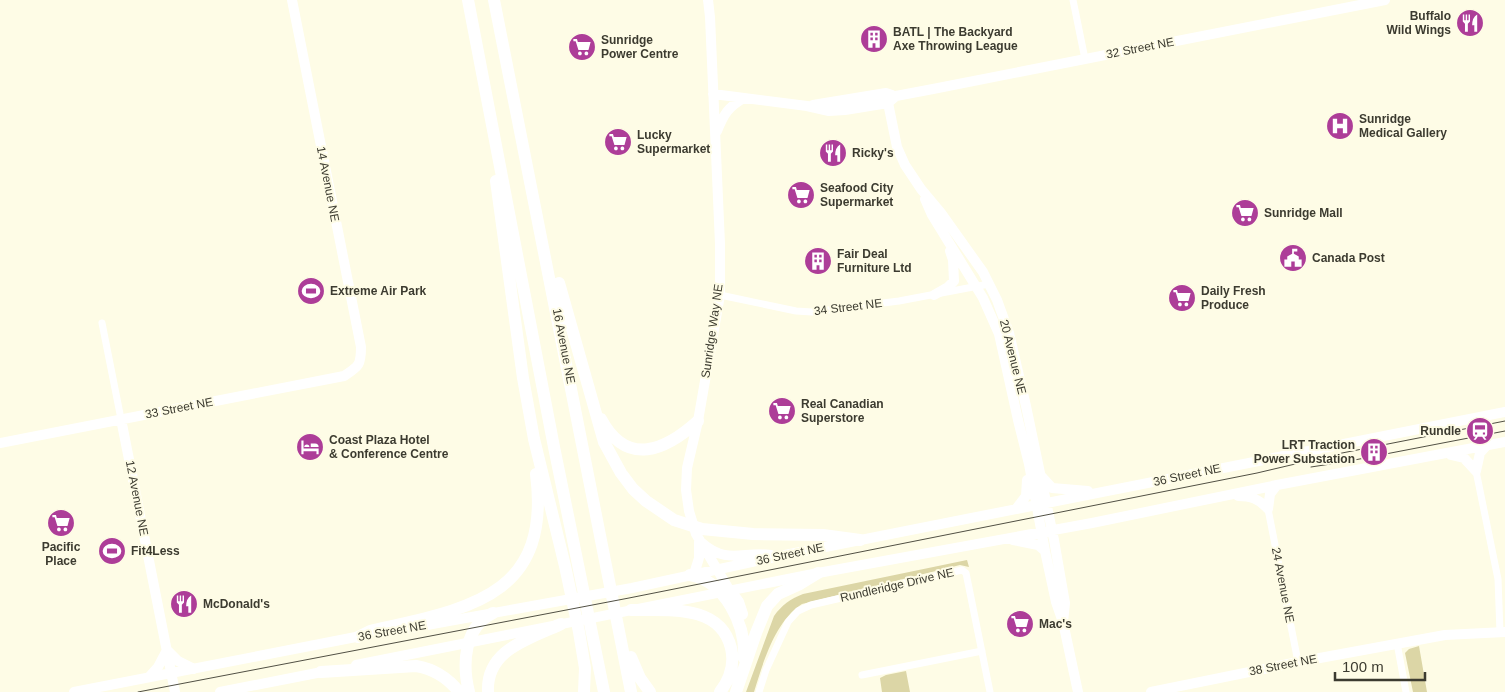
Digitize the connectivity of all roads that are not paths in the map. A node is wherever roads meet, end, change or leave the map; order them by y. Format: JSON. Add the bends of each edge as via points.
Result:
{"nodes":[{"id":1,"x":292,"y":0,"type":"edge"},
{"id":2,"x":468,"y":0,"type":"edge"},
{"id":3,"x":494,"y":0,"type":"edge"},
{"id":4,"x":708,"y":0,"type":"edge"},
{"id":5,"x":1073,"y":0,"type":"edge"},
{"id":6,"x":1385,"y":0,"type":"edge"},
{"id":7,"x":1084,"y":59,"type":"junction"},
{"id":8,"x":713,"y":94,"type":"junction"},
{"id":9,"x":890,"y":97,"type":"junction"},
{"id":10,"x":744,"y":98,"type":"junction"},
{"id":11,"x":716,"y":134,"type":"junction"},
{"id":12,"x":500,"y":167,"type":"junction"},
{"id":13,"x":530,"y":176,"type":"junction"},
{"id":14,"x":921,"y":189,"type":"junction"},
{"id":15,"x":947,"y":240,"type":"junction"},
{"id":16,"x":989,"y":284,"type":"junction"},
{"id":17,"x":976,"y":286,"type":"junction"},
{"id":18,"x":720,"y":295,"type":"junction"},
{"id":19,"x":934,"y":295,"type":"junction"},
{"id":20,"x":102,"y":323,"type":"dead end"},
{"id":21,"x":357,"y":368,"type":"joint"},
{"id":22,"x":592,"y":402,"type":"junction"},
{"id":23,"x":1505,"y":412,"type":"edge"},
{"id":24,"x":121,"y":419,"type":"junction"},
{"id":25,"x":698,"y":421,"type":"junction"},
{"id":26,"x":534,"y":439,"type":"junction"},
{"id":27,"x":1505,"y":442,"type":"edge"},
{"id":28,"x":0,"y":443,"type":"edge"},
{"id":29,"x":1487,"y":445,"type":"junction"},
{"id":30,"x":1025,"y":452,"type":"junction"},
{"id":31,"x":1436,"y":455,"type":"junction"},
{"id":32,"x":1476,"y":471,"type":"junction"},
{"id":33,"x":1040,"y":474,"type":"junction"},
{"id":34,"x":1277,"y":485,"type":"junction"},
{"id":35,"x":1104,"y":492,"type":"junction"},
{"id":36,"x":1222,"y":496,"type":"junction"},
{"id":37,"x":1041,"y":504,"type":"junction"},
{"id":38,"x":1016,"y":509,"type":"junction"},
{"id":39,"x":1268,"y":509,"type":"junction"},
{"id":40,"x":1047,"y":532,"type":"junction"},
{"id":41,"x":1007,"y":539,"type":"junction"},
{"id":42,"x":860,"y":540,"type":"junction"},
{"id":43,"x":700,"y":541,"type":"junction"},
{"id":44,"x":1045,"y":551,"type":"junction"},
{"id":45,"x":780,"y":556,"type":"junction"},
{"id":46,"x":716,"y":570,"type":"junction"},
{"id":47,"x":818,"y":573,"type":"junction"},
{"id":48,"x":692,"y":575,"type":"junction"},
{"id":49,"x":725,"y":592,"type":"junction"},
{"id":50,"x":613,"y":597,"type":"junction"},
{"id":51,"x":631,"y":610,"type":"junction"},
{"id":52,"x":493,"y":613,"type":"junction"},
{"id":53,"x":1063,"y":622,"type":"junction"},
{"id":54,"x":561,"y":624,"type":"junction"},
{"id":55,"x":1502,"y":632,"type":"edge"},
{"id":56,"x":358,"y":637,"type":"junction"},
{"id":57,"x":469,"y":643,"type":"junction"},
{"id":58,"x":1397,"y":643,"type":"junction"},
{"id":59,"x":167,"y":650,"type":"junction"},
{"id":60,"x":982,"y":651,"type":"junction"},
{"id":61,"x":748,"y":661,"type":"junction"},
{"id":62,"x":1298,"y":662,"type":"junction"},
{"id":63,"x":194,"y":669,"type":"junction"},
{"id":64,"x":321,"y":672,"type":"junction"},
{"id":65,"x":171,"y":673,"type":"junction"},
{"id":66,"x":742,"y":675,"type":"junction"},
{"id":67,"x":862,"y":675,"type":"dead end"},
{"id":68,"x":149,"y":677,"type":"junction"},
{"id":69,"x":1156,"y":691,"type":"edge"},
{"id":70,"x":74,"y":692,"type":"edge"},
{"id":71,"x":175,"y":692,"type":"edge"},
{"id":72,"x":220,"y":692,"type":"edge"},
{"id":73,"x":459,"y":692,"type":"edge"},
{"id":74,"x":469,"y":692,"type":"edge"},
{"id":75,"x":488,"y":692,"type":"edge"},
{"id":76,"x":584,"y":692,"type":"edge"},
{"id":77,"x":604,"y":692,"type":"edge"},
{"id":78,"x":631,"y":692,"type":"edge"},
{"id":79,"x":650,"y":692,"type":"edge"},
{"id":80,"x":720,"y":692,"type":"edge"},
{"id":81,"x":736,"y":692,"type":"edge"},
{"id":82,"x":759,"y":692,"type":"edge"},
{"id":83,"x":990,"y":692,"type":"edge"},
{"id":84,"x":1078,"y":692,"type":"edge"},
{"id":85,"x":1406,"y":692,"type":"edge"}],
"edges":[{"from":1,"to":21,"type":"street","name":"14 Avenue NE","via":[[360,347]]},
{"from":2,"to":12,"type":"highway"},
{"from":3,"to":13,"type":"highway","name":"16 Avenue NE"},
{"from":4,"to":8,"type":"street","name":"Sunridge Way NE"},
{"from":5,"to":7,"type":"street"},
{"from":6,"to":7,"type":"street","name":"32 Street NE"},
{"from":7,"to":9,"type":"street","name":"32 Street NE"},
{"from":8,"to":10,"type":"street","name":"32 Street NE"},
{"from":8,"to":11,"type":"street","name":"Sunridge Way NE"},
{"from":9,"to":10,"type":"street","name":"32 Street NE","via":[[807,106]]},
{"from":9,"to":14,"type":"street","name":"20 Avenue NE","via":[[897,147]]},
{"from":10,"to":11,"type":"street","via":[[731,105]]},
{"from":11,"to":18,"type":"street","name":"Sunridge Way NE"},
{"from":12,"to":26,"type":"highway","via":[[496,183]]},
{"from":12,"to":77,"type":"highway"},
{"from":13,"to":22,"type":"highway","via":[[536,185]]},
{"from":13,"to":50,"type":"highway","name":"16 Avenue NE"},
{"from":14,"to":15,"type":"street","name":"20 Avenue NE"},
{"from":14,"to":16,"type":"street","name":"20 Avenue NE"},
{"from":15,"to":17,"type":"street","name":"20 Avenue NE"},
{"from":15,"to":19,"type":"street","via":[[953,260],[954,281]]},
{"from":16,"to":17,"type":"street","name":"34 Street NE"},
{"from":16,"to":33,"type":"street","name":"20 Avenue NE","via":[[1013,347]]},
{"from":17,"to":19,"type":"street","name":"34 Street NE"},
{"from":17,"to":30,"type":"street","name":"20 Avenue NE","via":[[999,334]]},
{"from":18,"to":19,"type":"street","name":"34 Street NE","via":[[812,312]]},
{"from":18,"to":25,"type":"street","name":"Sunridge Way NE"},
{"from":20,"to":24,"type":"street","name":"12 Avenue NE"},
{"from":21,"to":24,"type":"street","name":"33 Street NE","via":[[344,376]]},
{"from":22,"to":25,"type":"highway","via":[[612,435],[639,449],[668,444]]},
{"from":22,"to":42,"type":"highway","via":[[604,442],[621,473],[646,501],[674,520],[702,529],[736,533],[823,535]]},
{"from":23,"to":35,"type":"street","name":"36 Street NE"},
{"from":24,"to":28,"type":"street","name":"33 Street NE"},
{"from":24,"to":59,"type":"street","name":"12 Avenue NE"},
{"from":25,"to":43,"type":"street","name":"Sunridge Way NE","via":[[686,490],[693,528]]},
{"from":26,"to":56,"type":"highway","via":[[538,494],[532,542],[522,564],[507,582],[490,596],[453,611],[370,631]]},
{"from":26,"to":76,"type":"highway","via":[[579,632],[585,668]]},
{"from":27,"to":29,"type":"street","name":"36 Street NE"},
{"from":29,"to":31,"type":"street","name":"36 Street NE"},
{"from":29,"to":32,"type":"street","via":[[1480,454]]},
{"from":30,"to":37,"type":"street","name":"20 Avenue NE"},
{"from":30,"to":38,"type":"street","via":[[1028,491]]},
{"from":31,"to":32,"type":"street","via":[[1460,456],[1469,461]]},
{"from":31,"to":34,"type":"street","name":"36 Street NE"},
{"from":32,"to":55,"type":"street","via":[[1498,579]]},
{"from":33,"to":35,"type":"street","via":[[1052,488]]},
{"from":33,"to":37,"type":"street","name":"20 Avenue NE"},
{"from":34,"to":36,"type":"street","name":"36 Street NE"},
{"from":34,"to":39,"type":"street","via":[[1270,494]]},
{"from":35,"to":37,"type":"street","name":"36 Street NE"},
{"from":36,"to":39,"type":"street","via":[[1250,496]]},
{"from":36,"to":40,"type":"street","name":"36 Street NE"},
{"from":37,"to":38,"type":"street","name":"36 Street NE"},
{"from":37,"to":40,"type":"street","name":"20 Avenue NE"},
{"from":38,"to":42,"type":"street","name":"36 Street NE"},
{"from":39,"to":62,"type":"street","name":"24 Avenue NE"},
{"from":40,"to":41,"type":"street","name":"36 Street NE"},
{"from":40,"to":44,"type":"street"},
{"from":40,"to":53,"type":"street","via":[[1065,603]]},
{"from":41,"to":44,"type":"street","via":[[1038,545]]},
{"from":41,"to":47,"type":"street","name":"36 Street NE"},
{"from":42,"to":45,"type":"street","name":"36 Street NE"},
{"from":43,"to":45,"type":"street","via":[[726,556],[759,553]]},
{"from":43,"to":46,"type":"street","name":"Sunridge Way NE"},
{"from":43,"to":48,"type":"street","via":[[699,558]]},
{"from":44,"to":53,"type":"street"},
{"from":45,"to":46,"type":"street","name":"36 Street NE"},
{"from":46,"to":48,"type":"street","name":"36 Street NE"},
{"from":46,"to":49,"type":"street","name":"Sunridge Way NE"},
{"from":47,"to":49,"type":"street","name":"36 Street NE"},
{"from":47,"to":61,"type":"highway","via":[[772,600],[760,622]]},
{"from":48,"to":49,"type":"highway"},
{"from":48,"to":52,"type":"street","name":"36 Street NE"},
{"from":49,"to":51,"type":"street","name":"36 Street NE"},
{"from":49,"to":61,"type":"highway","via":[[738,602],[746,627]]},
{"from":49,"to":66,"type":"highway","via":[[741,628],[745,651]]},
{"from":50,"to":78,"type":"highway","name":"16 Avenue NE"},
{"from":50,"to":79,"type":"highway","via":[[620,611],[632,661]]},
{"from":51,"to":54,"type":"street","name":"36 Street NE"},
{"from":51,"to":80,"type":"highway","via":[[692,612],[718,625],[728,639],[732,655],[731,673]]},
{"from":52,"to":56,"type":"street","name":"36 Street NE"},
{"from":52,"to":57,"type":"highway","via":[[481,620]]},
{"from":53,"to":84,"type":"street"},
{"from":54,"to":57,"type":"street","name":"36 Street NE"},
{"from":54,"to":75,"type":"highway","via":[[518,644],[500,658],[490,674]]},
{"from":55,"to":58,"type":"street","name":"38 Street NE","via":[[1445,635]]},
{"from":56,"to":63,"type":"street","name":"36 Street NE"},
{"from":57,"to":64,"type":"street","name":"36 Street NE"},
{"from":57,"to":74,"type":"highway","via":[[465,670]]},
{"from":58,"to":62,"type":"street","name":"38 Street NE"},
{"from":58,"to":85,"type":"street"},
{"from":59,"to":63,"type":"street","via":[[178,661]]},
{"from":59,"to":65,"type":"street","name":"12 Avenue NE"},
{"from":59,"to":68,"type":"street"},
{"from":60,"to":67,"type":"street"},
{"from":60,"to":82,"type":"street","name":"Rundleridge Drive NE","via":[[966,573],[962,570],[810,605],[798,612],[788,622]]},
{"from":60,"to":83,"type":"street","name":"Rundleridge Drive NE"},
{"from":61,"to":66,"type":"highway"},
{"from":62,"to":69,"type":"street","name":"38 Street NE"},
{"from":63,"to":65,"type":"street","name":"36 Street NE"},
{"from":64,"to":72,"type":"street","name":"36 Street NE"},
{"from":64,"to":73,"type":"highway","via":[[416,666],[439,674]]},
{"from":65,"to":68,"type":"street","name":"36 Street NE"},
{"from":65,"to":71,"type":"street","name":"12 Avenue NE"},
{"from":66,"to":81,"type":"highway"},
{"from":68,"to":70,"type":"street","name":"36 Street NE"}]}
